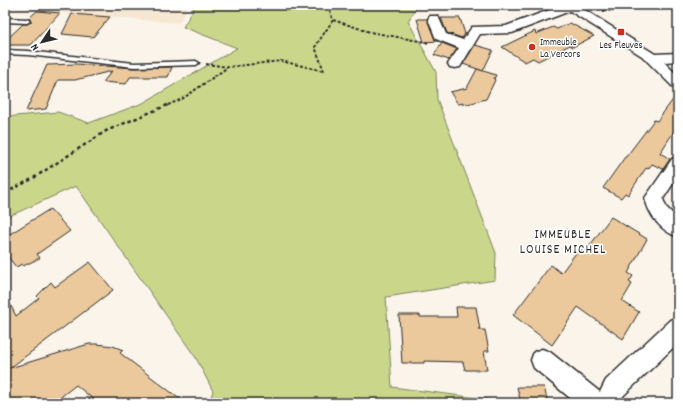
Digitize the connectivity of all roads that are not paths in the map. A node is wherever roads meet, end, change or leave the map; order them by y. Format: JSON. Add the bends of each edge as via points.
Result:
{"nodes":[{"id":1,"x":570,"y":6,"type":"edge"},
{"id":2,"x":434,"y":19,"type":"dead end"},
{"id":3,"x":5,"y":20,"type":"edge"},
{"id":4,"x":26,"y":21,"type":"dead end"},
{"id":5,"x":466,"y":46,"type":"junction"},
{"id":6,"x":5,"y":52,"type":"edge"},
{"id":7,"x":678,"y":56,"type":"edge"},
{"id":8,"x":653,"y":58,"type":"junction"},
{"id":9,"x":196,"y":63,"type":"road end"},
{"id":10,"x":455,"y":64,"type":"dead end"},
{"id":11,"x":678,"y":84,"type":"edge"},
{"id":12,"x":678,"y":163,"type":"edge"},
{"id":13,"x":678,"y":229,"type":"edge"},
{"id":14,"x":678,"y":328,"type":"edge"},
{"id":15,"x":542,"y":360,"type":"dead end"},
{"id":16,"x":595,"y":403,"type":"edge"},
{"id":17,"x":608,"y":403,"type":"edge"}],
"edges":[{"from":1,"to":5,"type":"street","via":[[508,30],[476,30]]},
{"from":1,"to":8,"type":"street"},
{"from":2,"to":5,"type":"street","via":[[441,36]]},
{"from":3,"to":4,"type":"lane"},
{"from":5,"to":10,"type":"street"},
{"from":6,"to":9,"type":"lane","via":[[134,65]]},
{"from":7,"to":8,"type":"street"},
{"from":8,"to":11,"type":"street"},
{"from":12,"to":13,"type":"street","via":[[654,198],[659,213]]},
{"from":14,"to":17,"type":"street","via":[[614,388]]},
{"from":15,"to":16,"type":"street"}]}
